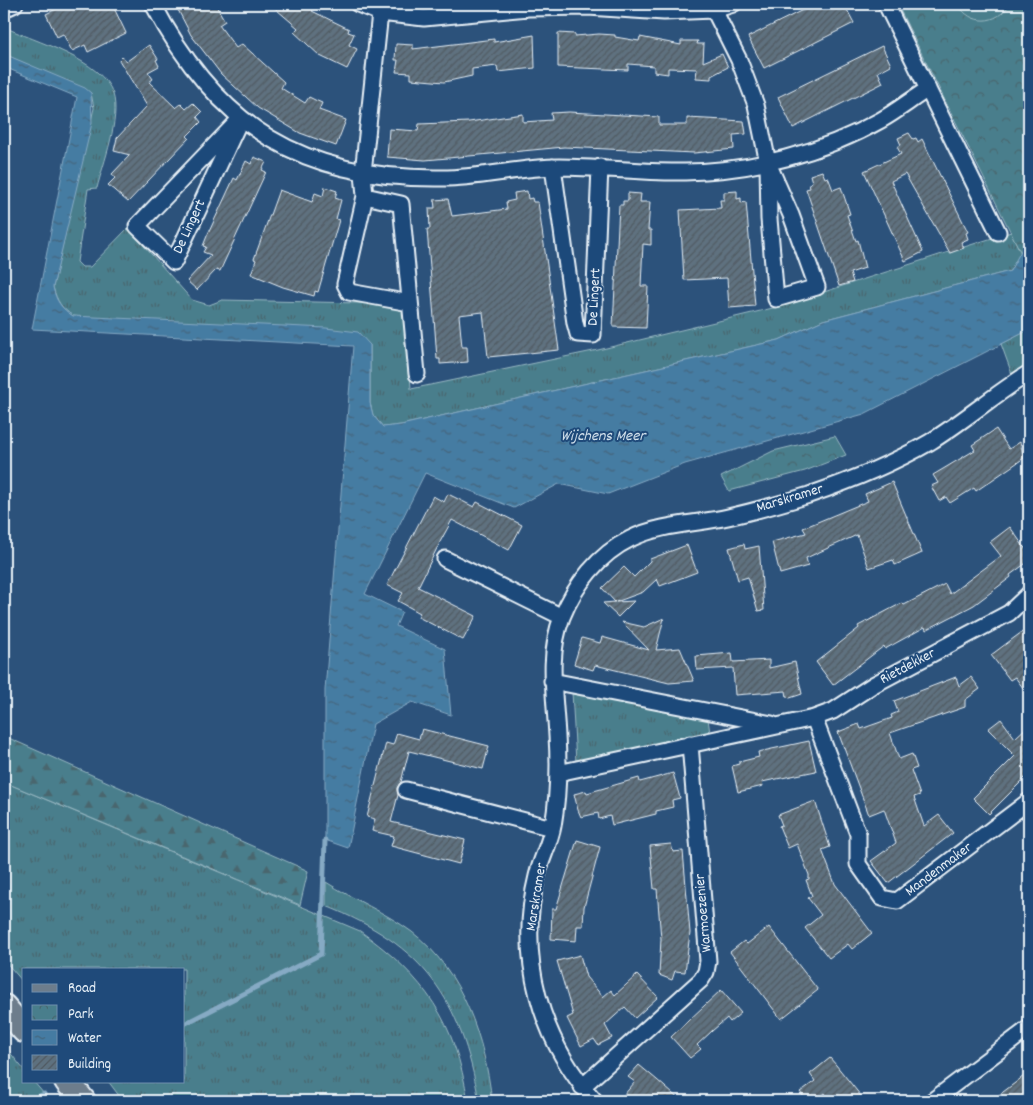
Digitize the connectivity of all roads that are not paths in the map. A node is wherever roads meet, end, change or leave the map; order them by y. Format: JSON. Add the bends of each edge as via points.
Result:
{"nodes":[{"id":1,"x":15,"y":4,"type":"edge"},
{"id":2,"x":154,"y":4,"type":"edge"},
{"id":3,"x":358,"y":4,"type":"edge"},
{"id":4,"x":733,"y":4,"type":"edge"},
{"id":5,"x":886,"y":4,"type":"edge"},
{"id":6,"x":713,"y":7,"type":"edge"},
{"id":7,"x":4,"y":9,"type":"edge"},
{"id":8,"x":380,"y":12,"type":"junction"},
{"id":9,"x":928,"y":89,"type":"junction"},
{"id":10,"x":241,"y":118,"type":"junction"},
{"id":11,"x":768,"y":163,"type":"junction"},
{"id":12,"x":553,"y":167,"type":"junction"},
{"id":13,"x":600,"y":167,"type":"junction"},
{"id":14,"x":363,"y":173,"type":"junction"},
{"id":15,"x":365,"y":196,"type":"junction"},
{"id":16,"x":998,"y":232,"type":"dead end"},
{"id":17,"x":410,"y":303,"type":"junction"},
{"id":18,"x":1029,"y":373,"type":"edge"},
{"id":19,"x":417,"y":374,"type":"dead end"},
{"id":20,"x":445,"y":558,"type":"dead end"},
{"id":21,"x":1029,"y":594,"type":"edge"},
{"id":22,"x":562,"y":617,"type":"junction"},
{"id":23,"x":552,"y":681,"type":"junction"},
{"id":24,"x":724,"y":716,"type":"junction"},
{"id":25,"x":814,"y":718,"type":"junction"},
{"id":26,"x":779,"y":725,"type":"junction"},
{"id":27,"x":725,"y":737,"type":"junction"},
{"id":28,"x":690,"y":744,"type":"junction"},
{"id":29,"x":558,"y":773,"type":"junction"},
{"id":30,"x":406,"y":790,"type":"dead end"},
{"id":31,"x":1029,"y":801,"type":"edge"},
{"id":32,"x":552,"y":828,"type":"junction"},
{"id":33,"x":4,"y":1006,"type":"edge"},
{"id":34,"x":22,"y":1028,"type":"edge"},
{"id":35,"x":1029,"y":1028,"type":"edge"},
{"id":36,"x":67,"y":1082,"type":"edge"},
{"id":37,"x":582,"y":1087,"type":"junction"},
{"id":38,"x":83,"y":1101,"type":"edge"},
{"id":39,"x":595,"y":1101,"type":"edge"},
{"id":40,"x":932,"y":1101,"type":"edge"}],
"edges":[{"from":1,"to":7,"type":"street"},
{"from":2,"to":10,"type":"street","via":[[167,30],[200,78]]},
{"from":3,"to":8,"type":"street"},
{"from":4,"to":6,"type":"street"},
{"from":5,"to":9,"type":"street"},
{"from":6,"to":8,"type":"street","via":[[664,12],[528,8],[424,18]]},
{"from":6,"to":11,"type":"street","via":[[739,60],[756,105]]},
{"from":8,"to":14,"type":"street"},
{"from":9,"to":11,"type":"street","via":[[881,120],[827,145]]},
{"from":9,"to":16,"type":"street"},
{"from":10,"to":10,"type":"street","name":"De Lingert","via":[[237,127],[174,262],[137,226]]},
{"from":10,"to":14,"type":"street","via":[[284,147],[332,167]]},
{"from":11,"to":11,"type":"street","via":[[769,219],[776,299],[816,287],[791,215]]},
{"from":11,"to":13,"type":"street","via":[[685,172]]},
{"from":12,"to":13,"type":"street"},
{"from":12,"to":13,"type":"street","name":"De Lingert","via":[[578,334],[593,334]]},
{"from":12,"to":14,"type":"street","via":[[445,178]]},
{"from":14,"to":15,"type":"street"},
{"from":15,"to":17,"type":"street","via":[[401,204]]},
{"from":15,"to":17,"type":"street","via":[[345,284],[349,292]]},
{"from":17,"to":19,"type":"street"},
{"from":18,"to":22,"type":"street","name":"Marskramer","via":[[930,442],[855,477],[809,495],[729,517],[659,529],[630,539],[594,566],[577,587]]},
{"from":20,"to":22,"type":"street"},
{"from":21,"to":25,"type":"street","name":"Rietdekker","via":[[1009,613],[873,685],[833,711]]},
{"from":22,"to":23,"type":"street","name":"Marskramer"},
{"from":23,"to":24,"type":"street","name":"Rietdekker"},
{"from":23,"to":29,"type":"street","name":"Marskramer"},
{"from":24,"to":26,"type":"street","name":"Rietdekker"},
{"from":24,"to":27,"type":"street"},
{"from":25,"to":26,"type":"street","name":"Rietdekker"},
{"from":25,"to":31,"type":"street","name":"Mandenmaker","via":[[858,834],[858,864],[882,898],[897,901]]},
{"from":26,"to":27,"type":"street","name":"Rietdekker"},
{"from":27,"to":28,"type":"street","name":"Rietdekker"},
{"from":28,"to":29,"type":"street","name":"Rietdekker"},
{"from":28,"to":37,"type":"street","name":"Warmoezenier","via":[[708,962],[706,972]]},
{"from":29,"to":32,"type":"street","name":"Marskramer"},
{"from":30,"to":32,"type":"street"},
{"from":32,"to":37,"type":"street","name":"Marskramer","via":[[537,877],[530,916],[529,949],[534,985],[543,1015],[557,1048]]},
{"from":33,"to":34,"type":"main road"},
{"from":35,"to":40,"type":"street"},
{"from":36,"to":38,"type":"main road"},
{"from":37,"to":39,"type":"street","name":"Marskramer"}]}
